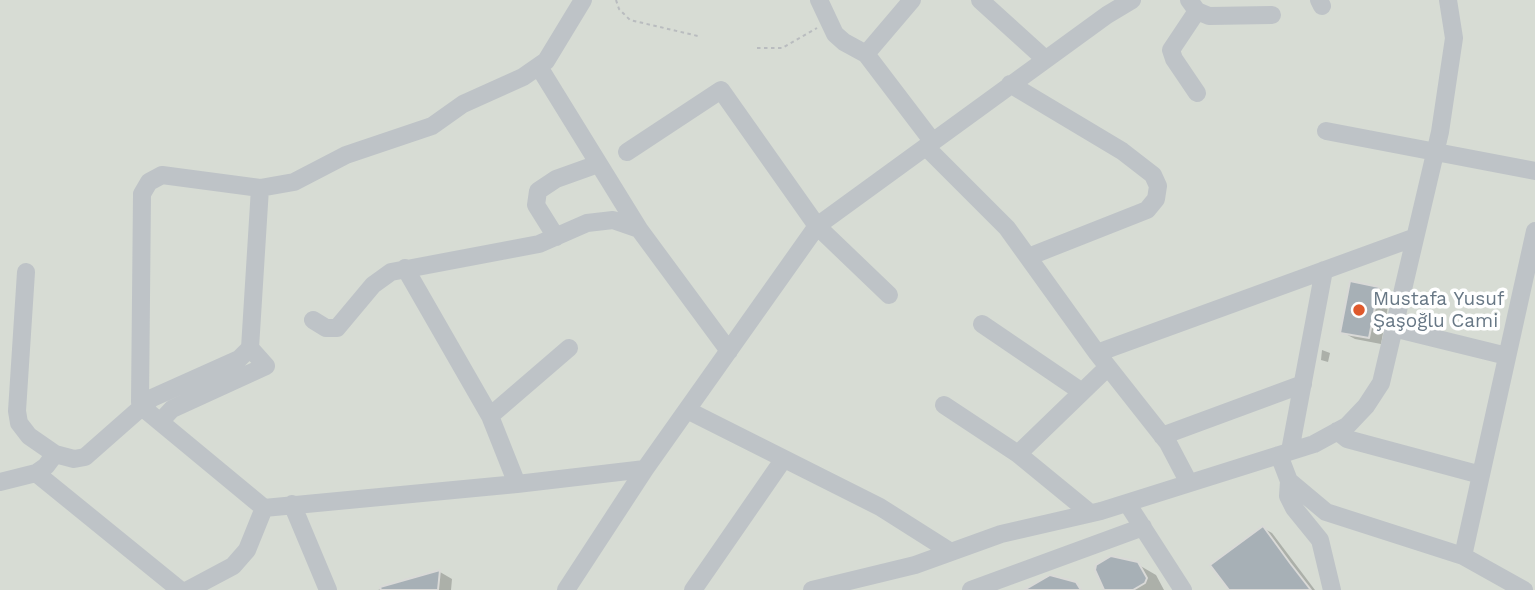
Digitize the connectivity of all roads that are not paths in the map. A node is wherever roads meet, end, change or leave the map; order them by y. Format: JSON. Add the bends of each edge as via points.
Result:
{"nodes":[{"id":1,"x":583,"y":0,"type":"edge"},
{"id":2,"x":818,"y":0,"type":"edge"},
{"id":3,"x":912,"y":0,"type":"edge"},
{"id":4,"x":980,"y":0,"type":"edge"},
{"id":5,"x":1132,"y":0,"type":"edge"},
{"id":6,"x":1448,"y":0,"type":"edge"},
{"id":7,"x":1193,"y":6,"type":"edge"},
{"id":8,"x":1272,"y":15,"type":"dead end"},
{"id":9,"x":866,"y":54,"type":"junction"},
{"id":10,"x":1045,"y":59,"type":"junction"},
{"id":11,"x":539,"y":66,"type":"junction"},
{"id":12,"x":1010,"y":84,"type":"junction"},
{"id":13,"x":1197,"y":93,"type":"dead end"},
{"id":14,"x":1326,"y":131,"type":"dead end"},
{"id":15,"x":929,"y":144,"type":"junction"},
{"id":16,"x":627,"y":152,"type":"dead end"},
{"id":17,"x":1435,"y":153,"type":"junction"},
{"id":18,"x":598,"y":164,"type":"junction"},
{"id":19,"x":1535,"y":171,"type":"edge"},
{"id":20,"x":261,"y":188,"type":"junction"},
{"id":21,"x":817,"y":226,"type":"junction"},
{"id":22,"x":639,"y":229,"type":"junction"},
{"id":23,"x":1535,"y":231,"type":"edge"},
{"id":24,"x":556,"y":237,"type":"junction"},
{"id":25,"x":1413,"y":237,"type":"junction"},
{"id":26,"x":1028,"y":257,"type":"junction"},
{"id":27,"x":405,"y":268,"type":"junction"},
{"id":28,"x":1324,"y":270,"type":"junction"},
{"id":29,"x":26,"y":272,"type":"dead end"},
{"id":30,"x":890,"y":295,"type":"dead end"},
{"id":31,"x":313,"y":320,"type":"dead end"},
{"id":32,"x":982,"y":324,"type":"dead end"},
{"id":33,"x":1393,"y":328,"type":"junction"},
{"id":34,"x":250,"y":348,"type":"junction"},
{"id":35,"x":569,"y":348,"type":"dead end"},
{"id":36,"x":729,"y":351,"type":"junction"},
{"id":37,"x":1507,"y":356,"type":"junction"},
{"id":38,"x":1102,"y":360,"type":"junction"},
{"id":39,"x":1303,"y":384,"type":"junction"},
{"id":40,"x":1082,"y":392,"type":"junction"},
{"id":41,"x":944,"y":405,"type":"dead end"},
{"id":42,"x":142,"y":407,"type":"junction"},
{"id":43,"x":687,"y":410,"type":"junction"},
{"id":44,"x":490,"y":416,"type":"junction"},
{"id":45,"x":160,"y":422,"type":"junction"},
{"id":46,"x":1337,"y":431,"type":"junction"},
{"id":47,"x":1162,"y":436,"type":"junction"},
{"id":48,"x":1284,"y":453,"type":"junction"},
{"id":49,"x":55,"y":454,"type":"junction"},
{"id":50,"x":1018,"y":454,"type":"junction"},
{"id":51,"x":783,"y":460,"type":"junction"},
{"id":52,"x":645,"y":469,"type":"junction"},
{"id":53,"x":36,"y":473,"type":"junction"},
{"id":54,"x":1481,"y":475,"type":"junction"},
{"id":55,"x":1289,"y":481,"type":"junction"},
{"id":56,"x":0,"y":482,"type":"edge"},
{"id":57,"x":1189,"y":483,"type":"junction"},
{"id":58,"x":517,"y":484,"type":"junction"},
{"id":59,"x":1127,"y":503,"type":"junction"},
{"id":60,"x":292,"y":504,"type":"junction"},
{"id":61,"x":264,"y":508,"type":"junction"},
{"id":62,"x":1090,"y":513,"type":"junction"},
{"id":63,"x":1143,"y":527,"type":"junction"},
{"id":64,"x":951,"y":552,"type":"junction"},
{"id":65,"x":1463,"y":556,"type":"junction"},
{"id":66,"x":180,"y":590,"type":"edge"},
{"id":67,"x":188,"y":590,"type":"edge"},
{"id":68,"x":328,"y":590,"type":"edge"},
{"id":69,"x":566,"y":590,"type":"edge"},
{"id":70,"x":693,"y":590,"type":"edge"},
{"id":71,"x":813,"y":590,"type":"edge"},
{"id":72,"x":971,"y":590,"type":"edge"},
{"id":73,"x":1183,"y":590,"type":"edge"},
{"id":74,"x":1332,"y":590,"type":"edge"},
{"id":75,"x":1524,"y":590,"type":"edge"}],
"edges":[{"from":1,"to":11,"type":"street","via":[[558,45]]},
{"from":2,"to":9,"type":"street","via":[[844,43]]},
{"from":3,"to":9,"type":"street"},
{"from":4,"to":10,"type":"street"},
{"from":5,"to":10,"type":"street"},
{"from":6,"to":17,"type":"street","via":[[1454,38]]},
{"from":7,"to":8,"type":"street","via":[[1213,17]]},
{"from":7,"to":13,"type":"street","via":[[1171,50]]},
{"from":9,"to":15,"type":"street"},
{"from":10,"to":12,"type":"street"},
{"from":11,"to":18,"type":"street"},
{"from":11,"to":20,"type":"street","via":[[463,104],[432,126],[346,155],[294,182]]},
{"from":12,"to":15,"type":"street"},
{"from":12,"to":26,"type":"street","via":[[1122,152],[1153,175],[1158,186],[1147,211]]},
{"from":14,"to":17,"type":"street"},
{"from":15,"to":21,"type":"street"},
{"from":15,"to":26,"type":"street"},
{"from":16,"to":21,"type":"street","via":[[722,90]]},
{"from":17,"to":19,"type":"street"},
{"from":17,"to":25,"type":"street"},
{"from":18,"to":22,"type":"street"},
{"from":18,"to":24,"type":"street","via":[[538,191],[536,205]]},
{"from":20,"to":34,"type":"street"},
{"from":20,"to":42,"type":"street","via":[[162,175],[145,187]]},
{"from":21,"to":30,"type":"street"},
{"from":21,"to":36,"type":"street"},
{"from":22,"to":24,"type":"street","via":[[600,220]]},
{"from":22,"to":36,"type":"street"},
{"from":23,"to":37,"type":"street"},
{"from":24,"to":27,"type":"street"},
{"from":25,"to":28,"type":"street"},
{"from":25,"to":33,"type":"street"},
{"from":26,"to":38,"type":"street"},
{"from":27,"to":31,"type":"street","via":[[373,285],[337,328]]},
{"from":27,"to":44,"type":"street"},
{"from":28,"to":38,"type":"street"},
{"from":28,"to":39,"type":"street"},
{"from":29,"to":49,"type":"street","via":[[18,418],[29,436]]},
{"from":32,"to":40,"type":"street"},
{"from":33,"to":37,"type":"street"},
{"from":33,"to":46,"type":"street","via":[[1381,383],[1366,406]]},
{"from":34,"to":42,"type":"street","via":[[240,359],[152,398]]},
{"from":34,"to":45,"type":"street","via":[[266,366],[172,410]]},
{"from":35,"to":44,"type":"street"},
{"from":36,"to":43,"type":"street"},
{"from":37,"to":54,"type":"street"},
{"from":38,"to":40,"type":"street"},
{"from":38,"to":47,"type":"street"},
{"from":39,"to":47,"type":"street"},
{"from":39,"to":48,"type":"street"},
{"from":40,"to":50,"type":"street"},
{"from":41,"to":50,"type":"street"},
{"from":42,"to":45,"type":"street"},
{"from":42,"to":49,"type":"street","via":[[90,454],[75,459]]},
{"from":43,"to":51,"type":"street"},
{"from":43,"to":52,"type":"street"},
{"from":44,"to":58,"type":"street"},
{"from":45,"to":61,"type":"street"},
{"from":46,"to":48,"type":"street"},
{"from":46,"to":54,"type":"street","via":[[1347,439]]},
{"from":47,"to":57,"type":"street"},
{"from":48,"to":55,"type":"street"},
{"from":48,"to":57,"type":"street"},
{"from":49,"to":53,"type":"street"},
{"from":50,"to":62,"type":"street"},
{"from":51,"to":64,"type":"street","via":[[880,507]]},
{"from":51,"to":70,"type":"street"},
{"from":52,"to":58,"type":"street"},
{"from":52,"to":69,"type":"street"},
{"from":53,"to":56,"type":"street"},
{"from":53,"to":66,"type":"street"},
{"from":54,"to":65,"type":"street"},
{"from":55,"to":65,"type":"street","via":[[1326,512]]},
{"from":55,"to":74,"type":"street","via":[[1288,496],[1294,508],[1320,540]]},
{"from":57,"to":59,"type":"street"},
{"from":58,"to":60,"type":"street"},
{"from":59,"to":62,"type":"street"},
{"from":59,"to":63,"type":"street"},
{"from":60,"to":61,"type":"street"},
{"from":60,"to":68,"type":"street"},
{"from":61,"to":67,"type":"street","via":[[247,550],[233,566]]},
{"from":62,"to":64,"type":"street","via":[[1001,534]]},
{"from":63,"to":72,"type":"street"},
{"from":63,"to":73,"type":"street"},
{"from":64,"to":71,"type":"street"},
{"from":65,"to":75,"type":"street"}]}
